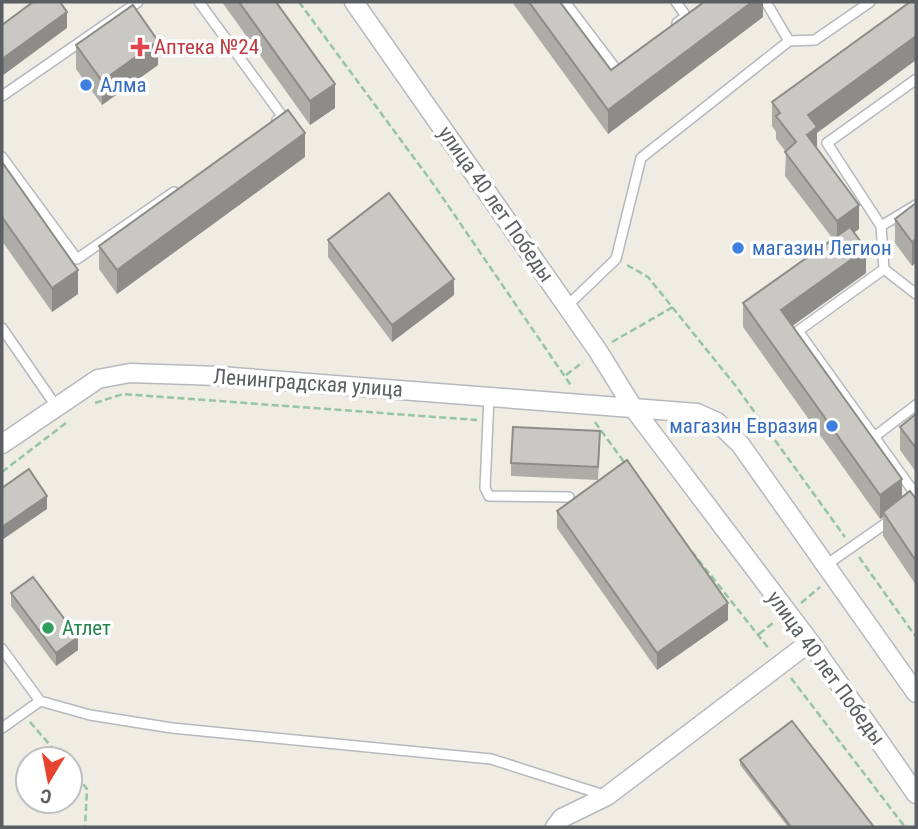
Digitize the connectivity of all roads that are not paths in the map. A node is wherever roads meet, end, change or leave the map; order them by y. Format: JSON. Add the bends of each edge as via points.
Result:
{"nodes":[{"id":1,"x":138,"y":2,"type":"edge"},
{"id":2,"x":200,"y":2,"type":"edge"},
{"id":3,"x":565,"y":2,"type":"edge"},
{"id":4,"x":676,"y":2,"type":"edge"},
{"id":5,"x":766,"y":2,"type":"edge"},
{"id":6,"x":870,"y":2,"type":"edge"},
{"id":7,"x":361,"y":4,"type":"edge"},
{"id":8,"x":667,"y":32,"type":"edge"},
{"id":9,"x":789,"y":41,"type":"junction"},
{"id":10,"x":628,"y":65,"type":"edge"},
{"id":11,"x":916,"y":82,"type":"edge"},
{"id":12,"x":2,"y":96,"type":"edge"},
{"id":13,"x":271,"y":124,"type":"edge"},
{"id":14,"x":2,"y":157,"type":"edge"},
{"id":15,"x":180,"y":188,"type":"edge"},
{"id":16,"x":916,"y":205,"type":"edge"},
{"id":17,"x":881,"y":226,"type":"junction"},
{"id":18,"x":884,"y":269,"type":"junction"},
{"id":19,"x":916,"y":294,"type":"edge"},
{"id":20,"x":567,"y":306,"type":"junction"},
{"id":21,"x":2,"y":328,"type":"edge"},
{"id":22,"x":489,"y":396,"type":"junction"},
{"id":23,"x":916,"y":405,"type":"edge"},
{"id":24,"x":55,"y":406,"type":"junction"},
{"id":25,"x":634,"y":409,"type":"junction"},
{"id":26,"x":874,"y":437,"type":"junction"},
{"id":27,"x":2,"y":444,"type":"edge"},
{"id":28,"x":916,"y":495,"type":"edge"},
{"id":29,"x":569,"y":497,"type":"dead end"},
{"id":30,"x":906,"y":510,"type":"edge"},
{"id":31,"x":826,"y":565,"type":"junction"},
{"id":32,"x":810,"y":642,"type":"junction"},
{"id":33,"x":2,"y":649,"type":"edge"},
{"id":34,"x":916,"y":693,"type":"edge"},
{"id":35,"x":40,"y":701,"type":"junction"},
{"id":36,"x":2,"y":728,"type":"edge"},
{"id":37,"x":916,"y":793,"type":"edge"},
{"id":38,"x":607,"y":796,"type":"junction"},
{"id":39,"x":555,"y":827,"type":"edge"}],
"edges":[{"from":1,"to":12,"type":"lane"},
{"from":2,"to":13,"type":"lane","via":[[283,117]]},
{"from":3,"to":10,"type":"lane","via":[[619,73]]},
{"from":4,"to":8,"type":"lane","via":[[686,16]]},
{"from":5,"to":9,"type":"lane"},
{"from":6,"to":9,"type":"lane","via":[[815,40]]},
{"from":7,"to":20,"type":"street","name":"улица 40 лет Победы"},
{"from":9,"to":20,"type":"lane","via":[[641,158],[616,258]]},
{"from":11,"to":17,"type":"lane","via":[[827,143]]},
{"from":14,"to":15,"type":"lane","via":[[77,259]]},
{"from":16,"to":17,"type":"lane"},
{"from":17,"to":18,"type":"lane"},
{"from":18,"to":19,"type":"lane"},
{"from":18,"to":26,"type":"lane","via":[[798,331]]},
{"from":20,"to":25,"type":"street","name":"улица 40 лет Победы"},
{"from":21,"to":24,"type":"lane"},
{"from":22,"to":24,"type":"street","name":"Ленинградская улица","via":[[130,373],[98,379]]},
{"from":22,"to":25,"type":"street","name":"Ленинградская улица"},
{"from":22,"to":29,"type":"lane","via":[[485,488],[489,496]]},
{"from":23,"to":26,"type":"lane"},
{"from":24,"to":27,"type":"street","name":"Ленинградская улица"},
{"from":25,"to":31,"type":"street","via":[[697,413],[717,422],[740,444]]},
{"from":25,"to":32,"type":"street","name":"улица 40 лет Победы"},
{"from":26,"to":28,"type":"lane"},
{"from":30,"to":31,"type":"lane"},
{"from":31,"to":34,"type":"street"},
{"from":32,"to":37,"type":"street","name":"улица 40 лет Победы"},
{"from":32,"to":38,"type":"street"},
{"from":33,"to":35,"type":"lane"},
{"from":35,"to":36,"type":"lane"},
{"from":35,"to":38,"type":"lane","via":[[90,715],[172,728],[491,759]]},
{"from":38,"to":39,"type":"street","via":[[562,818]]}]}
